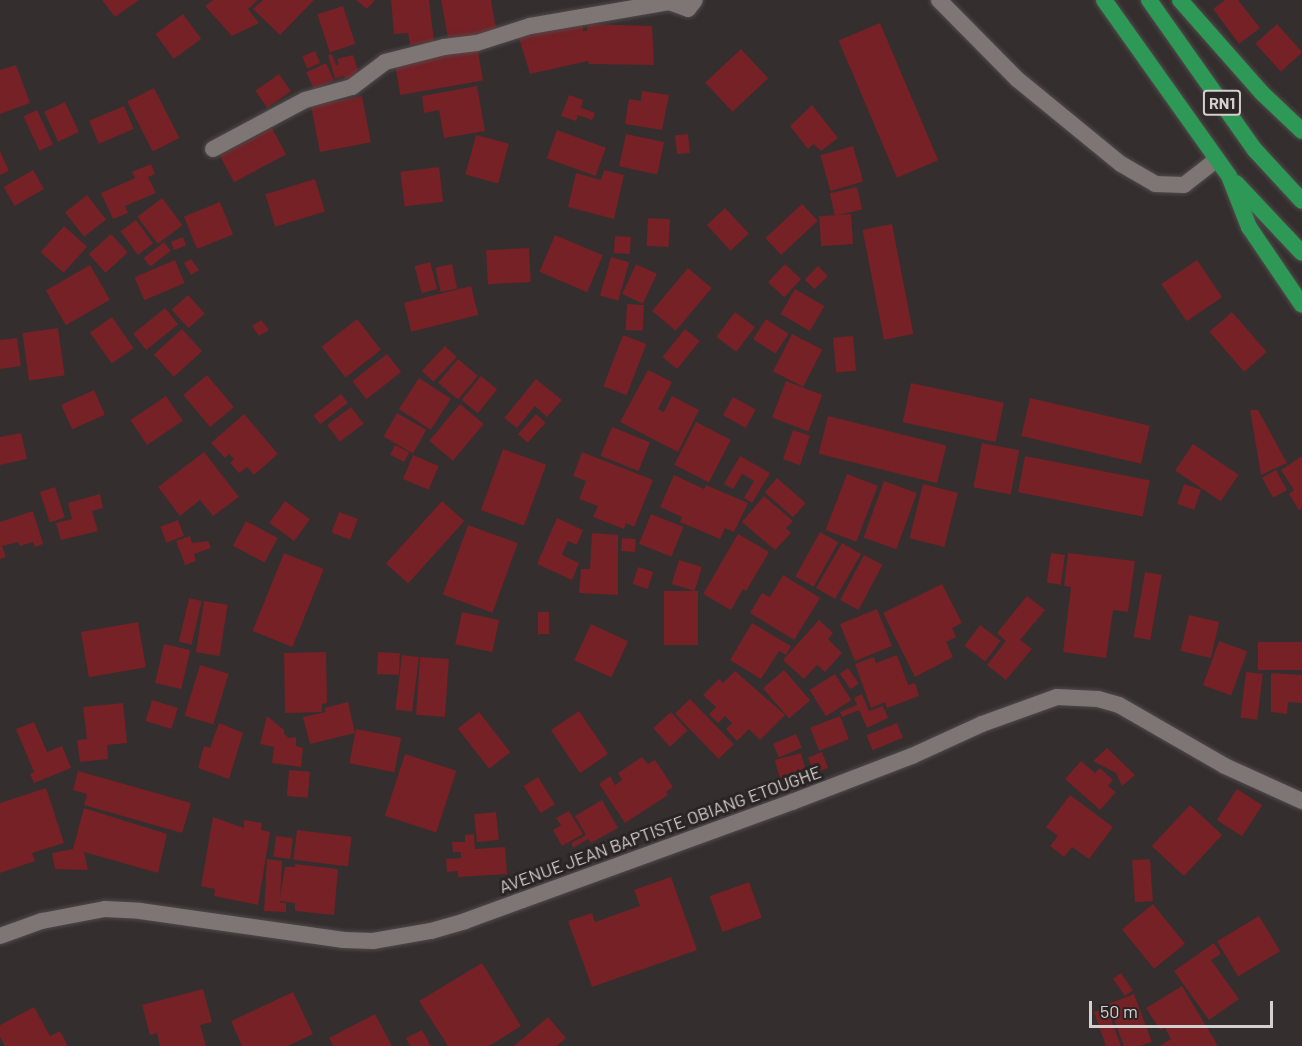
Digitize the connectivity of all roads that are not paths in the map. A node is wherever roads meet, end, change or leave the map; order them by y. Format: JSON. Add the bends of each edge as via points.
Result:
{"nodes":[{"id":1,"x":696,"y":0,"type":"edge"},
{"id":2,"x":939,"y":0,"type":"edge"},
{"id":3,"x":1104,"y":0,"type":"edge"},
{"id":4,"x":1149,"y":0,"type":"edge"},
{"id":5,"x":1180,"y":0,"type":"edge"},
{"id":6,"x":1302,"y":131,"type":"edge"},
{"id":7,"x":213,"y":149,"type":"dead end"},
{"id":8,"x":1216,"y":160,"type":"junction"},
{"id":9,"x":1229,"y":176,"type":"junction"},
{"id":10,"x":1302,"y":201,"type":"edge"},
{"id":11,"x":1302,"y":253,"type":"edge"},
{"id":12,"x":1302,"y":305,"type":"edge"},
{"id":13,"x":1302,"y":801,"type":"edge"},
{"id":14,"x":0,"y":936,"type":"edge"}],
"edges":[{"from":1,"to":7,"type":"street","via":[[688,9],[669,2],[530,26],[477,43],[444,46],[385,62],[352,87],[305,100]]},
{"from":2,"to":8,"type":"street","via":[[1017,79],[1121,164],[1155,184],[1184,185]]},
{"from":3,"to":8,"type":"highway","number":"RN1"},
{"from":4,"to":10,"type":"highway","number":"RN1","via":[[1255,150]]},
{"from":5,"to":6,"type":"highway","via":[[1262,93]]},
{"from":8,"to":9,"type":"highway","number":"RN1"},
{"from":9,"to":11,"type":"highway","number":"RN1"},
{"from":9,"to":12,"type":"highway","via":[[1249,227]]},
{"from":13,"to":14,"type":"street","name":"AVENUE JEAN BAPTISTE OBIANG ETOUGHE","via":[[1226,766],[1119,705],[1098,699],[1058,697],[792,802],[431,931],[373,941],[344,940],[105,909],[42,921]]}]}
